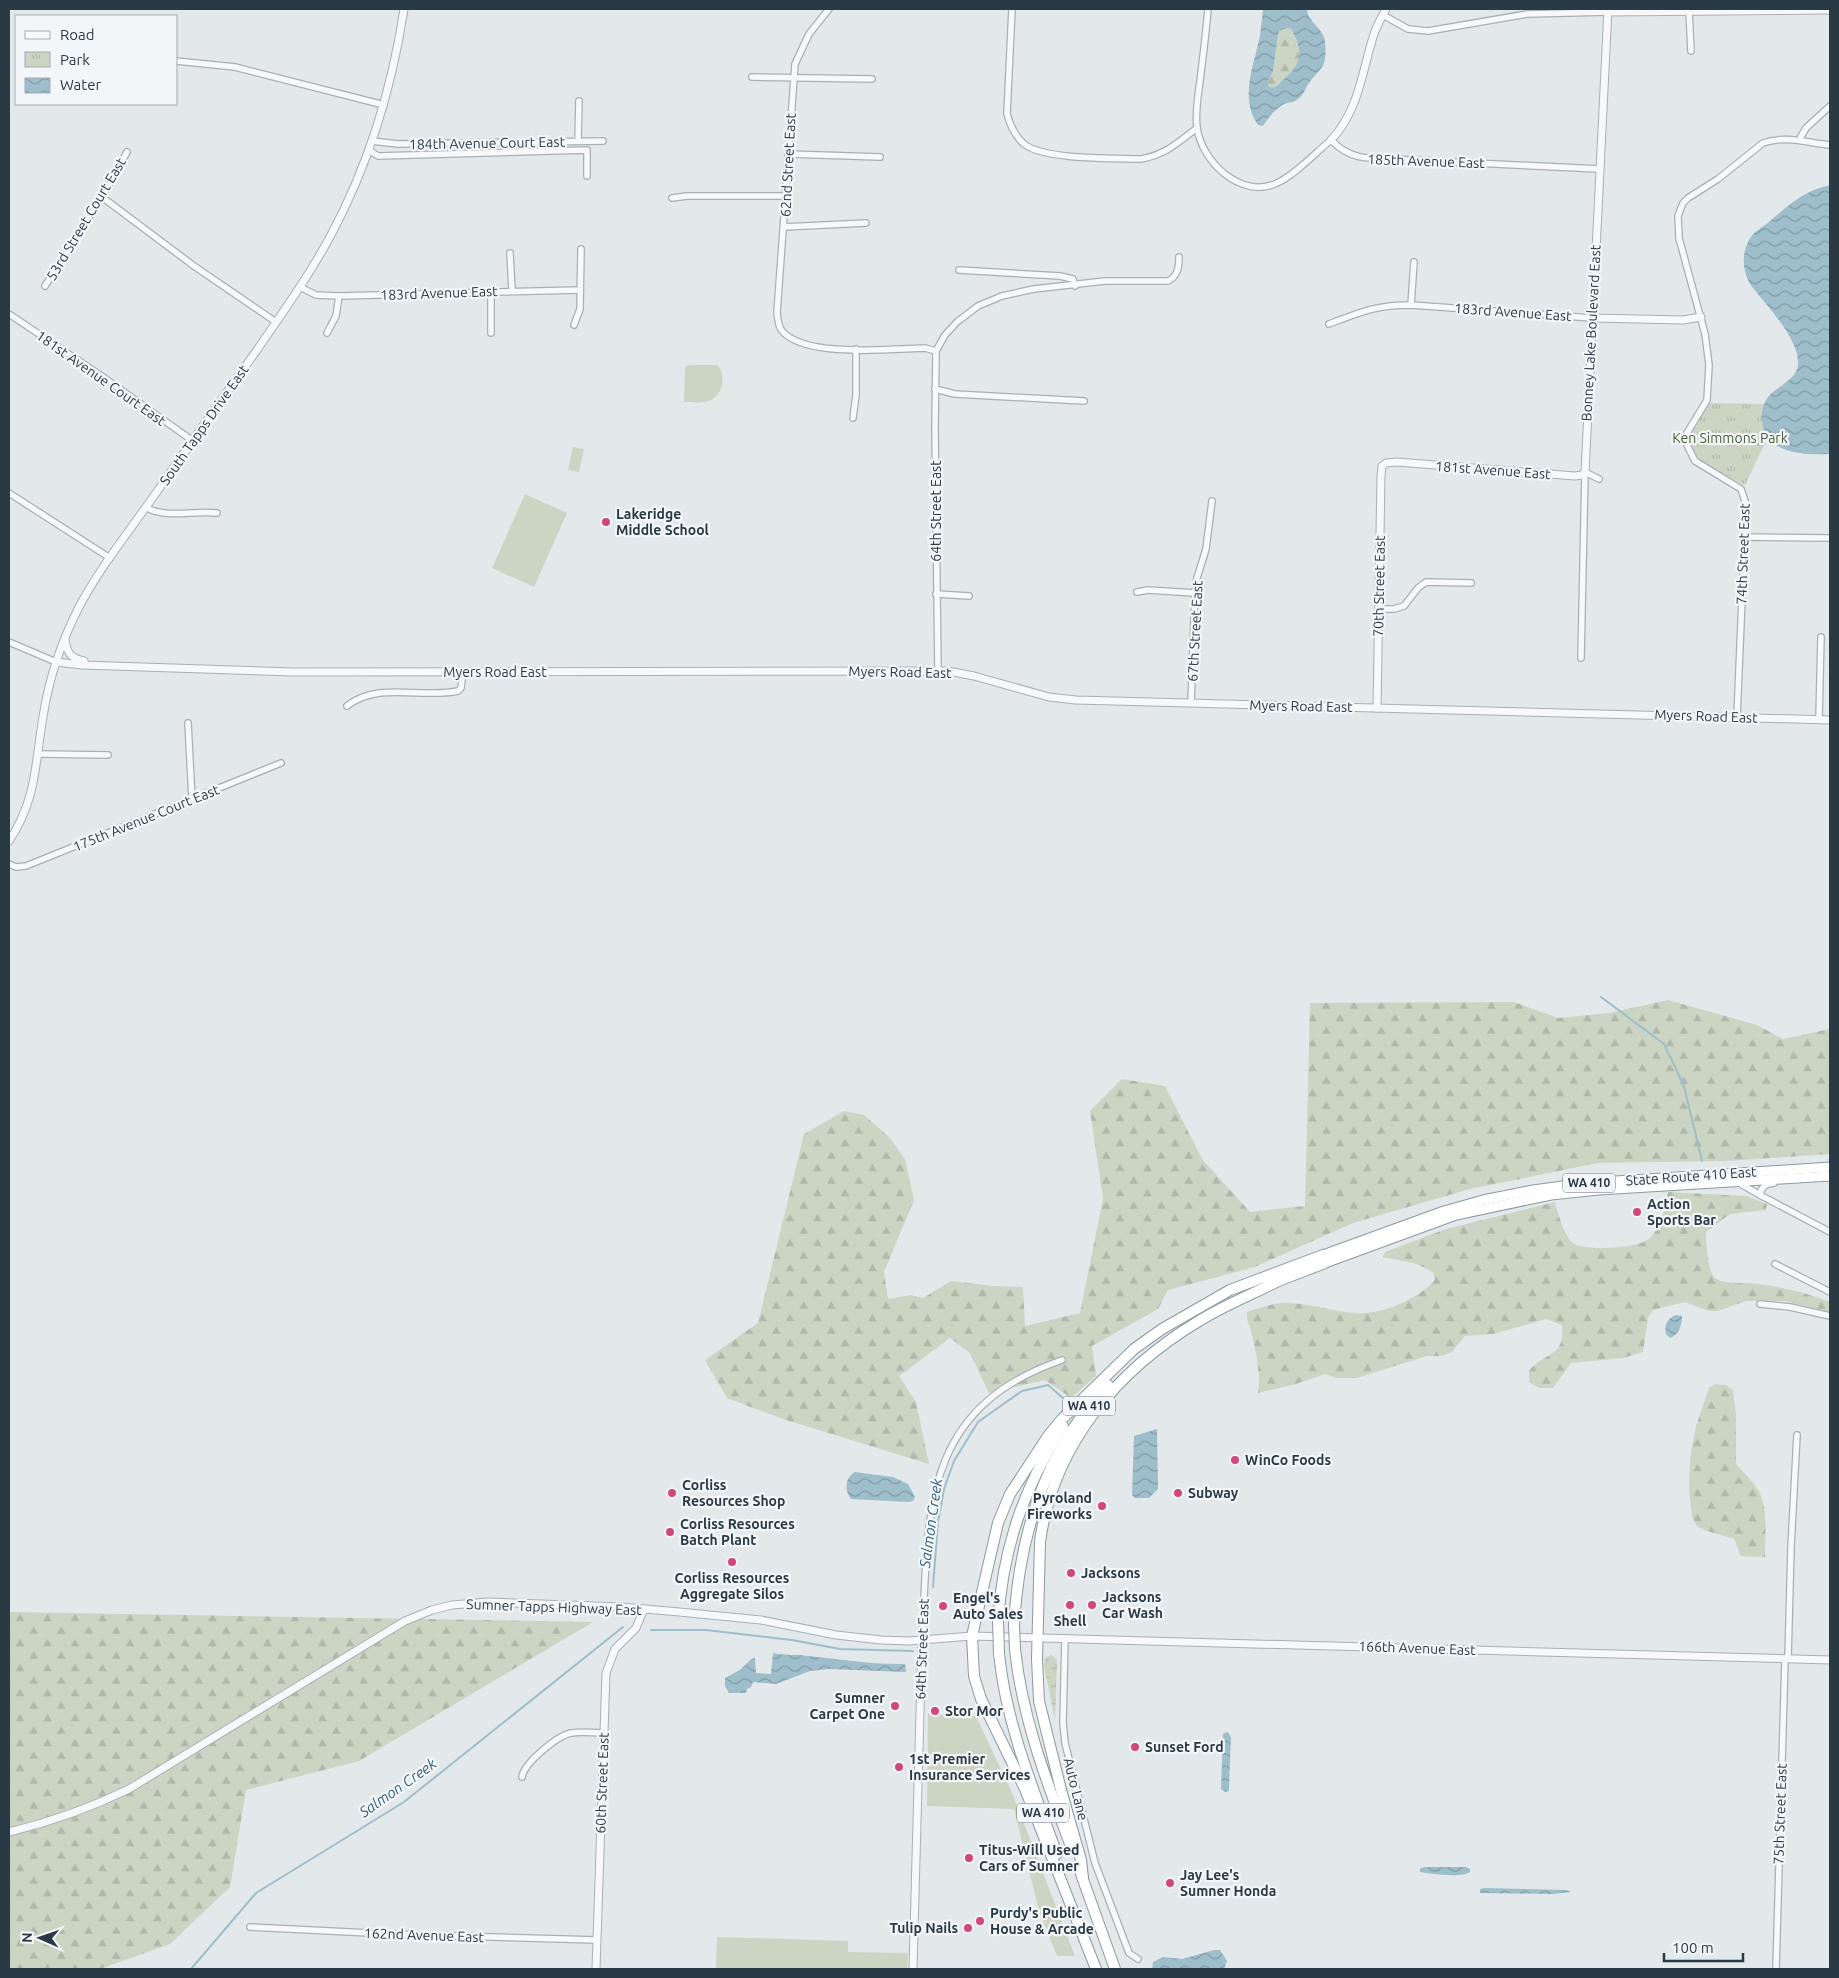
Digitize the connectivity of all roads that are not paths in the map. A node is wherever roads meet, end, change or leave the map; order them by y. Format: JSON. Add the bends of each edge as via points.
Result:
{"nodes":[{"id":1,"x":404,"y":9,"type":"edge"},
{"id":2,"x":829,"y":9,"type":"edge"},
{"id":3,"x":1012,"y":9,"type":"edge"},
{"id":4,"x":1208,"y":9,"type":"edge"},
{"id":5,"x":1806,"y":9,"type":"edge"},
{"id":6,"x":1830,"y":10,"type":"edge"},
{"id":7,"x":1608,"y":11,"type":"edge"},
{"id":8,"x":1689,"y":11,"type":"junction"},
{"id":9,"x":1384,"y":12,"type":"edge"},
{"id":10,"x":1691,"y":51,"type":"dead end"},
{"id":11,"x":178,"y":61,"type":"edge"},
{"id":12,"x":752,"y":77,"type":"dead end"},
{"id":13,"x":793,"y":78,"type":"junction"},
{"id":14,"x":872,"y":79,"type":"dead end"},
{"id":15,"x":579,"y":101,"type":"dead end"},
{"id":16,"x":384,"y":105,"type":"junction"},
{"id":17,"x":1830,"y":106,"type":"edge"},
{"id":18,"x":1197,"y":128,"type":"junction"},
{"id":19,"x":1331,"y":140,"type":"junction"},
{"id":20,"x":1799,"y":140,"type":"junction"},
{"id":21,"x":372,"y":141,"type":"junction"},
{"id":22,"x":578,"y":141,"type":"junction"},
{"id":23,"x":602,"y":141,"type":"dead end"},
{"id":24,"x":1830,"y":145,"type":"edge"},
{"id":25,"x":369,"y":150,"type":"junction"},
{"id":26,"x":127,"y":152,"type":"dead end"},
{"id":27,"x":788,"y":154,"type":"junction"},
{"id":28,"x":880,"y":157,"type":"dead end"},
{"id":29,"x":1599,"y":169,"type":"junction"},
{"id":30,"x":587,"y":176,"type":"dead end"},
{"id":31,"x":102,"y":197,"type":"junction"},
{"id":32,"x":786,"y":198,"type":"junction"},
{"id":33,"x":866,"y":224,"type":"dead end"},
{"id":34,"x":784,"y":227,"type":"junction"},
{"id":35,"x":580,"y":249,"type":"dead end"},
{"id":36,"x":510,"y":253,"type":"dead end"},
{"id":37,"x":1178,"y":257,"type":"dead end"},
{"id":38,"x":1414,"y":262,"type":"dead end"},
{"id":39,"x":959,"y":270,"type":"dead end"},
{"id":40,"x":45,"y":286,"type":"dead end"},
{"id":41,"x":1075,"y":286,"type":"junction"},
{"id":42,"x":300,"y":287,"type":"junction"},
{"id":43,"x":580,"y":290,"type":"junction"},
{"id":44,"x":512,"y":291,"type":"junction"},
{"id":45,"x":491,"y":292,"type":"junction"},
{"id":46,"x":340,"y":296,"type":"junction"},
{"id":47,"x":1411,"y":305,"type":"junction"},
{"id":48,"x":9,"y":314,"type":"edge"},
{"id":49,"x":1701,"y":317,"type":"junction"},
{"id":50,"x":1592,"y":318,"type":"junction"},
{"id":51,"x":276,"y":322,"type":"junction"},
{"id":52,"x":1329,"y":324,"type":"dead end"},
{"id":53,"x":574,"y":325,"type":"dead end"},
{"id":54,"x":491,"y":332,"type":"dead end"},
{"id":55,"x":327,"y":333,"type":"dead end"},
{"id":56,"x":856,"y":349,"type":"junction"},
{"id":57,"x":936,"y":351,"type":"junction"},
{"id":58,"x":935,"y":389,"type":"junction"},
{"id":59,"x":1084,"y":401,"type":"dead end"},
{"id":60,"x":853,"y":418,"type":"dead end"},
{"id":61,"x":193,"y":441,"type":"junction"},
{"id":62,"x":1384,"y":464,"type":"joint"},
{"id":63,"x":1585,"y":472,"type":"junction"},
{"id":64,"x":1599,"y":479,"type":"dead end"},
{"id":65,"x":9,"y":493,"type":"edge"},
{"id":66,"x":1212,"y":501,"type":"dead end"},
{"id":67,"x":146,"y":508,"type":"junction"},
{"id":68,"x":218,"y":513,"type":"dead end"},
{"id":69,"x":1745,"y":537,"type":"junction"},
{"id":70,"x":1830,"y":538,"type":"edge"},
{"id":71,"x":110,"y":558,"type":"junction"},
{"id":72,"x":1471,"y":584,"type":"dead end"},
{"id":73,"x":1137,"y":592,"type":"dead end"},
{"id":74,"x":1195,"y":593,"type":"junction"},
{"id":75,"x":936,"y":594,"type":"junction"},
{"id":76,"x":969,"y":596,"type":"dead end"},
{"id":77,"x":1380,"y":609,"type":"junction"},
{"id":78,"x":1821,"y":637,"type":"dead end"},
{"id":79,"x":65,"y":638,"type":"junction"},
{"id":80,"x":9,"y":642,"type":"edge"},
{"id":81,"x":1581,"y":658,"type":"dead end"},
{"id":82,"x":56,"y":662,"type":"junction"},
{"id":83,"x":97,"y":665,"type":"junction"},
{"id":84,"x":938,"y":671,"type":"junction"},
{"id":85,"x":463,"y":672,"type":"junction"},
{"id":86,"x":1190,"y":703,"type":"junction"},
{"id":87,"x":347,"y":706,"type":"dead end"},
{"id":88,"x":1378,"y":708,"type":"junction"},
{"id":89,"x":1737,"y":717,"type":"junction"},
{"id":90,"x":1819,"y":720,"type":"junction"},
{"id":91,"x":1830,"y":720,"type":"edge"},
{"id":92,"x":188,"y":723,"type":"dead end"},
{"id":93,"x":39,"y":754,"type":"junction"},
{"id":94,"x":108,"y":755,"type":"dead end"},
{"id":95,"x":281,"y":763,"type":"dead end"},
{"id":96,"x":192,"y":800,"type":"junction"},
{"id":97,"x":9,"y":841,"type":"edge"},
{"id":98,"x":9,"y":864,"type":"edge"},
{"id":99,"x":1830,"y":1167,"type":"edge"},
{"id":100,"x":1830,"y":1176,"type":"edge"},
{"id":101,"x":1795,"y":1178,"type":"junction"},
{"id":102,"x":1737,"y":1182,"type":"junction"},
{"id":103,"x":1760,"y":1195,"type":"junction"},
{"id":104,"x":1830,"y":1232,"type":"edge"},
{"id":105,"x":1324,"y":1259,"type":"junction"},
{"id":106,"x":1775,"y":1264,"type":"dead end"},
{"id":107,"x":1284,"y":1278,"type":"junction"},
{"id":108,"x":1830,"y":1292,"type":"edge"},
{"id":109,"x":1760,"y":1304,"type":"dead end"},
{"id":110,"x":1830,"y":1316,"type":"edge"},
{"id":111,"x":1062,"y":1360,"type":"dead end"},
{"id":112,"x":1086,"y":1396,"type":"junction"},
{"id":113,"x":1797,"y":1435,"type":"dead end"},
{"id":114,"x":644,"y":1609,"type":"junction"},
{"id":115,"x":972,"y":1636,"type":"junction"},
{"id":116,"x":1004,"y":1637,"type":"joint"},
{"id":117,"x":1038,"y":1638,"type":"junction"},
{"id":118,"x":1065,"y":1638,"type":"junction"},
{"id":119,"x":922,"y":1639,"type":"junction"},
{"id":120,"x":1787,"y":1659,"type":"junction"},
{"id":121,"x":1830,"y":1660,"type":"edge"},
{"id":122,"x":604,"y":1733,"type":"junction"},
{"id":123,"x":522,"y":1777,"type":"dead end"},
{"id":124,"x":9,"y":1832,"type":"edge"},
{"id":125,"x":1083,"y":1878,"type":"junction"},
{"id":126,"x":250,"y":1927,"type":"dead end"},
{"id":127,"x":597,"y":1940,"type":"junction"},
{"id":128,"x":1138,"y":1959,"type":"dead end"},
{"id":129,"x":596,"y":1969,"type":"edge"},
{"id":130,"x":913,"y":1969,"type":"edge"},
{"id":131,"x":1097,"y":1969,"type":"edge"},
{"id":132,"x":1115,"y":1969,"type":"edge"},
{"id":133,"x":1776,"y":1969,"type":"edge"}],
"edges":[{"from":1,"to":16,"type":"street","name":"South Tapps Drive East"},
{"from":2,"to":13,"type":"street","name":"62nd Street East","via":[[804,42],[796,58]]},
{"from":3,"to":18,"type":"street","via":[[1006,106],[1009,122],[1018,138],[1029,147],[1046,154],[1141,159],[1168,151]]},
{"from":4,"to":18,"type":"street"},
{"from":5,"to":6,"type":"street"},
{"from":5,"to":8,"type":"street"},
{"from":7,"to":8,"type":"street"},
{"from":7,"to":9,"type":"street","via":[[1527,14],[1428,31],[1408,29]]},
{"from":7,"to":29,"type":"street","name":"Bonney Lake Boulevard East"},
{"from":8,"to":10,"type":"street"},
{"from":9,"to":19,"type":"street","via":[[1348,118]]},
{"from":11,"to":16,"type":"street","via":[[235,67]]},
{"from":12,"to":13,"type":"street"},
{"from":13,"to":14,"type":"street"},
{"from":13,"to":27,"type":"street","name":"62nd Street East"},
{"from":15,"to":22,"type":"street"},
{"from":16,"to":21,"type":"street","name":"South Tapps Drive East"},
{"from":17,"to":20,"type":"street","via":[[1806,128]]},
{"from":18,"to":19,"type":"street","via":[[1216,166],[1233,180],[1250,186],[1278,183]]},
{"from":19,"to":29,"type":"street","name":"185th Avenue East","via":[[1344,152],[1366,159]]},
{"from":20,"to":24,"type":"street"},
{"from":20,"to":49,"type":"street","name":"74th Street East","via":[[1763,143],[1683,203],[1678,226]]},
{"from":21,"to":22,"type":"street","name":"184th Avenue Court East","via":[[398,144]]},
{"from":21,"to":25,"type":"street","name":"South Tapps Drive East"},
{"from":22,"to":23,"type":"street","name":"184th Avenue Court East"},
{"from":25,"to":30,"type":"street","via":[[378,156],[587,150]]},
{"from":25,"to":42,"type":"street","name":"South Tapps Drive East","via":[[338,222]]},
{"from":26,"to":31,"type":"street","name":"53rd Street Court East"},
{"from":27,"to":28,"type":"street"},
{"from":27,"to":32,"type":"street","name":"62nd Street East"},
{"from":29,"to":50,"type":"street","name":"Bonney Lake Boulevard East"},
{"from":31,"to":40,"type":"street","name":"53rd Street Court East"},
{"from":31,"to":51,"type":"street"},
{"from":32,"to":32,"type":"street","via":[[688,196],[672,198]]},
{"from":32,"to":34,"type":"street","name":"62nd Street East"},
{"from":33,"to":34,"type":"street"},
{"from":34,"to":56,"type":"street","name":"62nd Street East","via":[[777,313],[779,327],[787,336],[808,345]]},
{"from":35,"to":43,"type":"street"},
{"from":36,"to":44,"type":"street"},
{"from":37,"to":41,"type":"street","via":[[1178,270],[1173,278],[1163,282],[1105,281]]},
{"from":38,"to":47,"type":"street"},
{"from":39,"to":41,"type":"street","via":[[1060,276],[1073,279]]},
{"from":41,"to":57,"type":"street","via":[[1028,290],[986,302],[957,322]]},
{"from":42,"to":46,"type":"street","name":"183rd Avenue East","via":[[316,295]]},
{"from":42,"to":51,"type":"street","name":"South Tapps Drive East"},
{"from":43,"to":44,"type":"street","name":"183rd Avenue East"},
{"from":43,"to":53,"type":"street","via":[[580,309]]},
{"from":44,"to":45,"type":"street","name":"183rd Avenue East"},
{"from":45,"to":46,"type":"street","name":"183rd Avenue East"},
{"from":45,"to":54,"type":"street"},
{"from":46,"to":55,"type":"street","via":[[336,316]]},
{"from":47,"to":50,"type":"street","name":"183rd Avenue East"},
{"from":47,"to":52,"type":"street","name":"183rd Avenue East","via":[[1375,307]]},
{"from":48,"to":61,"type":"street","name":"181st Avenue Court East"},
{"from":49,"to":50,"type":"street","name":"183rd Avenue East","via":[[1683,320]]},
{"from":49,"to":69,"type":"street","name":"74th Street East","via":[[1708,353],[1709,394],[1687,433],[1687,445],[1695,461],[1743,492]]},
{"from":50,"to":63,"type":"street","name":"Bonney Lake Boulevard East"},
{"from":51,"to":61,"type":"street","name":"South Tapps Drive East"},
{"from":56,"to":57,"type":"street","via":[[925,348]]},
{"from":56,"to":60,"type":"street"},
{"from":57,"to":58,"type":"street","name":"64th Street East"},
{"from":58,"to":59,"type":"street","via":[[954,394]]},
{"from":58,"to":75,"type":"street","name":"64th Street East"},
{"from":61,"to":67,"type":"street","name":"South Tapps Drive East"},
{"from":62,"to":63,"type":"street","name":"181st Avenue East","via":[[1575,476]]},
{"from":62,"to":77,"type":"street","name":"70th Street East","via":[[1381,476]]},
{"from":63,"to":64,"type":"street"},
{"from":63,"to":81,"type":"street","name":"Bonney Lake Boulevard East"},
{"from":65,"to":71,"type":"street"},
{"from":66,"to":74,"type":"street","name":"67th Street East","via":[[1206,550]]},
{"from":67,"to":68,"type":"street","via":[[158,514]]},
{"from":67,"to":71,"type":"street","name":"South Tapps Drive East"},
{"from":69,"to":70,"type":"street"},
{"from":69,"to":89,"type":"street","name":"74th Street East"},
{"from":71,"to":79,"type":"street","name":"South Tapps Drive East","via":[[86,594]]},
{"from":72,"to":77,"type":"street","via":[[1426,582],[1404,606]]},
{"from":73,"to":74,"type":"street"},
{"from":74,"to":86,"type":"street","name":"67th Street East"},
{"from":75,"to":76,"type":"street"},
{"from":75,"to":84,"type":"street","name":"64th Street East"},
{"from":77,"to":88,"type":"street","name":"70th Street East"},
{"from":78,"to":90,"type":"street"},
{"from":79,"to":82,"type":"street","name":"South Tapps Drive East"},
{"from":79,"to":83,"type":"street","via":[[67,652],[72,658]]},
{"from":80,"to":82,"type":"street"},
{"from":82,"to":83,"type":"street","name":"Myers Road East"},
{"from":82,"to":93,"type":"street","name":"South Tapps Drive East","via":[[44,709]]},
{"from":83,"to":85,"type":"street","name":"Myers Road East","via":[[293,672]]},
{"from":84,"to":85,"type":"street","name":"Myers Road East"},
{"from":84,"to":86,"type":"street","name":"Myers Road East","via":[[974,676],[1048,697]]},
{"from":85,"to":87,"type":"street","via":[[461,688],[453,692],[373,694]]},
{"from":86,"to":88,"type":"street","name":"Myers Road East"},
{"from":88,"to":89,"type":"street","name":"Myers Road East"},
{"from":89,"to":90,"type":"street","name":"Myers Road East"},
{"from":90,"to":91,"type":"street","name":"Myers Road East"},
{"from":92,"to":96,"type":"street"},
{"from":93,"to":94,"type":"street"},
{"from":93,"to":97,"type":"street","name":"South Tapps Drive East","via":[[31,795]]},
{"from":95,"to":96,"type":"street","name":"175th Avenue Court East"},
{"from":96,"to":98,"type":"street","name":"175th Avenue Court East","via":[[26,866]]},
{"from":99,"to":105,"type":"highway","name":"State Route 410 East","number":"WA 410","via":[[1585,1183],[1533,1190],[1444,1211]]},
{"from":100,"to":101,"type":"highway","name":"State Route 410 East","number":"WA 410"},
{"from":101,"to":102,"type":"highway","name":"State Route 410 East","number":"WA 410"},
{"from":101,"to":103,"type":"street","via":[[1768,1183]]},
{"from":102,"to":103,"type":"street"},
{"from":102,"to":105,"type":"highway","name":"State Route 410 East","number":"WA 410","via":[[1582,1191],[1492,1206]]},
{"from":103,"to":104,"type":"street"},
{"from":105,"to":107,"type":"highway","number":"WA 410"},
{"from":105,"to":112,"type":"highway","number":"WA 410","via":[[1230,1290],[1193,1309],[1134,1349]]},
{"from":106,"to":108,"type":"street"},
{"from":107,"to":117,"type":"highway","via":[[1214,1312],[1169,1340],[1117,1385],[1091,1415],[1060,1470],[1043,1521]]},
{"from":107,"to":125,"type":"highway","number":"WA 410","bridge":true,"via":[[1219,1305],[1160,1340],[1119,1374],[1076,1421],[1049,1471],[1033,1512],[1020,1567],[1014,1626],[1018,1680],[1030,1729]]},
{"from":109,"to":110,"type":"street"},
{"from":111,"to":119,"type":"street","name":"64th Street East","via":[[1029,1372],[999,1392],[965,1425],[946,1455],[934,1492],[928,1527]]},
{"from":112,"to":115,"type":"highway","via":[[1048,1436],[1004,1507],[993,1538]]},
{"from":112,"to":131,"type":"highway","number":"WA 410","bridge":true,"via":[[1056,1437],[1021,1506],[1005,1563],[998,1622],[999,1654],[1011,1718]]},
{"from":113,"to":120,"type":"street","name":"75th Street East"},
{"from":114,"to":119,"type":"street","name":"Sumner Tapps Highway East","via":[[761,1620],[867,1639]]},
{"from":114,"to":122,"type":"street","name":"60th Street East","via":[[638,1626],[615,1649],[607,1667]]},
{"from":114,"to":124,"type":"street","name":"Sumner Tapps Highway East","via":[[489,1602],[432,1610],[397,1625],[129,1789],[51,1821]]},
{"from":115,"to":116,"type":"street","name":"Sumner Tapps Highway East"},
{"from":115,"to":119,"type":"street","name":"Sumner Tapps Highway East"},
{"from":115,"to":131,"type":"highway","via":[[977,1689],[1025,1789]]},
{"from":116,"to":117,"type":"street","name":"166th Avenue East"},
{"from":117,"to":118,"type":"street","name":"166th Avenue East"},
{"from":117,"to":125,"type":"highway","via":[[1039,1701]]},
{"from":118,"to":120,"type":"street","name":"166th Avenue East"},
{"from":118,"to":128,"type":"street","name":"Auto Lane","via":[[1065,1743],[1098,1874],[1129,1953]]},
{"from":119,"to":130,"type":"street","name":"64th Street East"},
{"from":120,"to":121,"type":"street","name":"166th Avenue East"},
{"from":120,"to":133,"type":"street","name":"75th Street East"},
{"from":122,"to":123,"type":"street","via":[[575,1732],[563,1736],[533,1759]]},
{"from":122,"to":127,"type":"street","name":"60th Street East"},
{"from":125,"to":132,"type":"highway","number":"WA 410"},
{"from":126,"to":127,"type":"street","name":"162nd Avenue East"},
{"from":127,"to":129,"type":"street","name":"60th Street East"}]}
